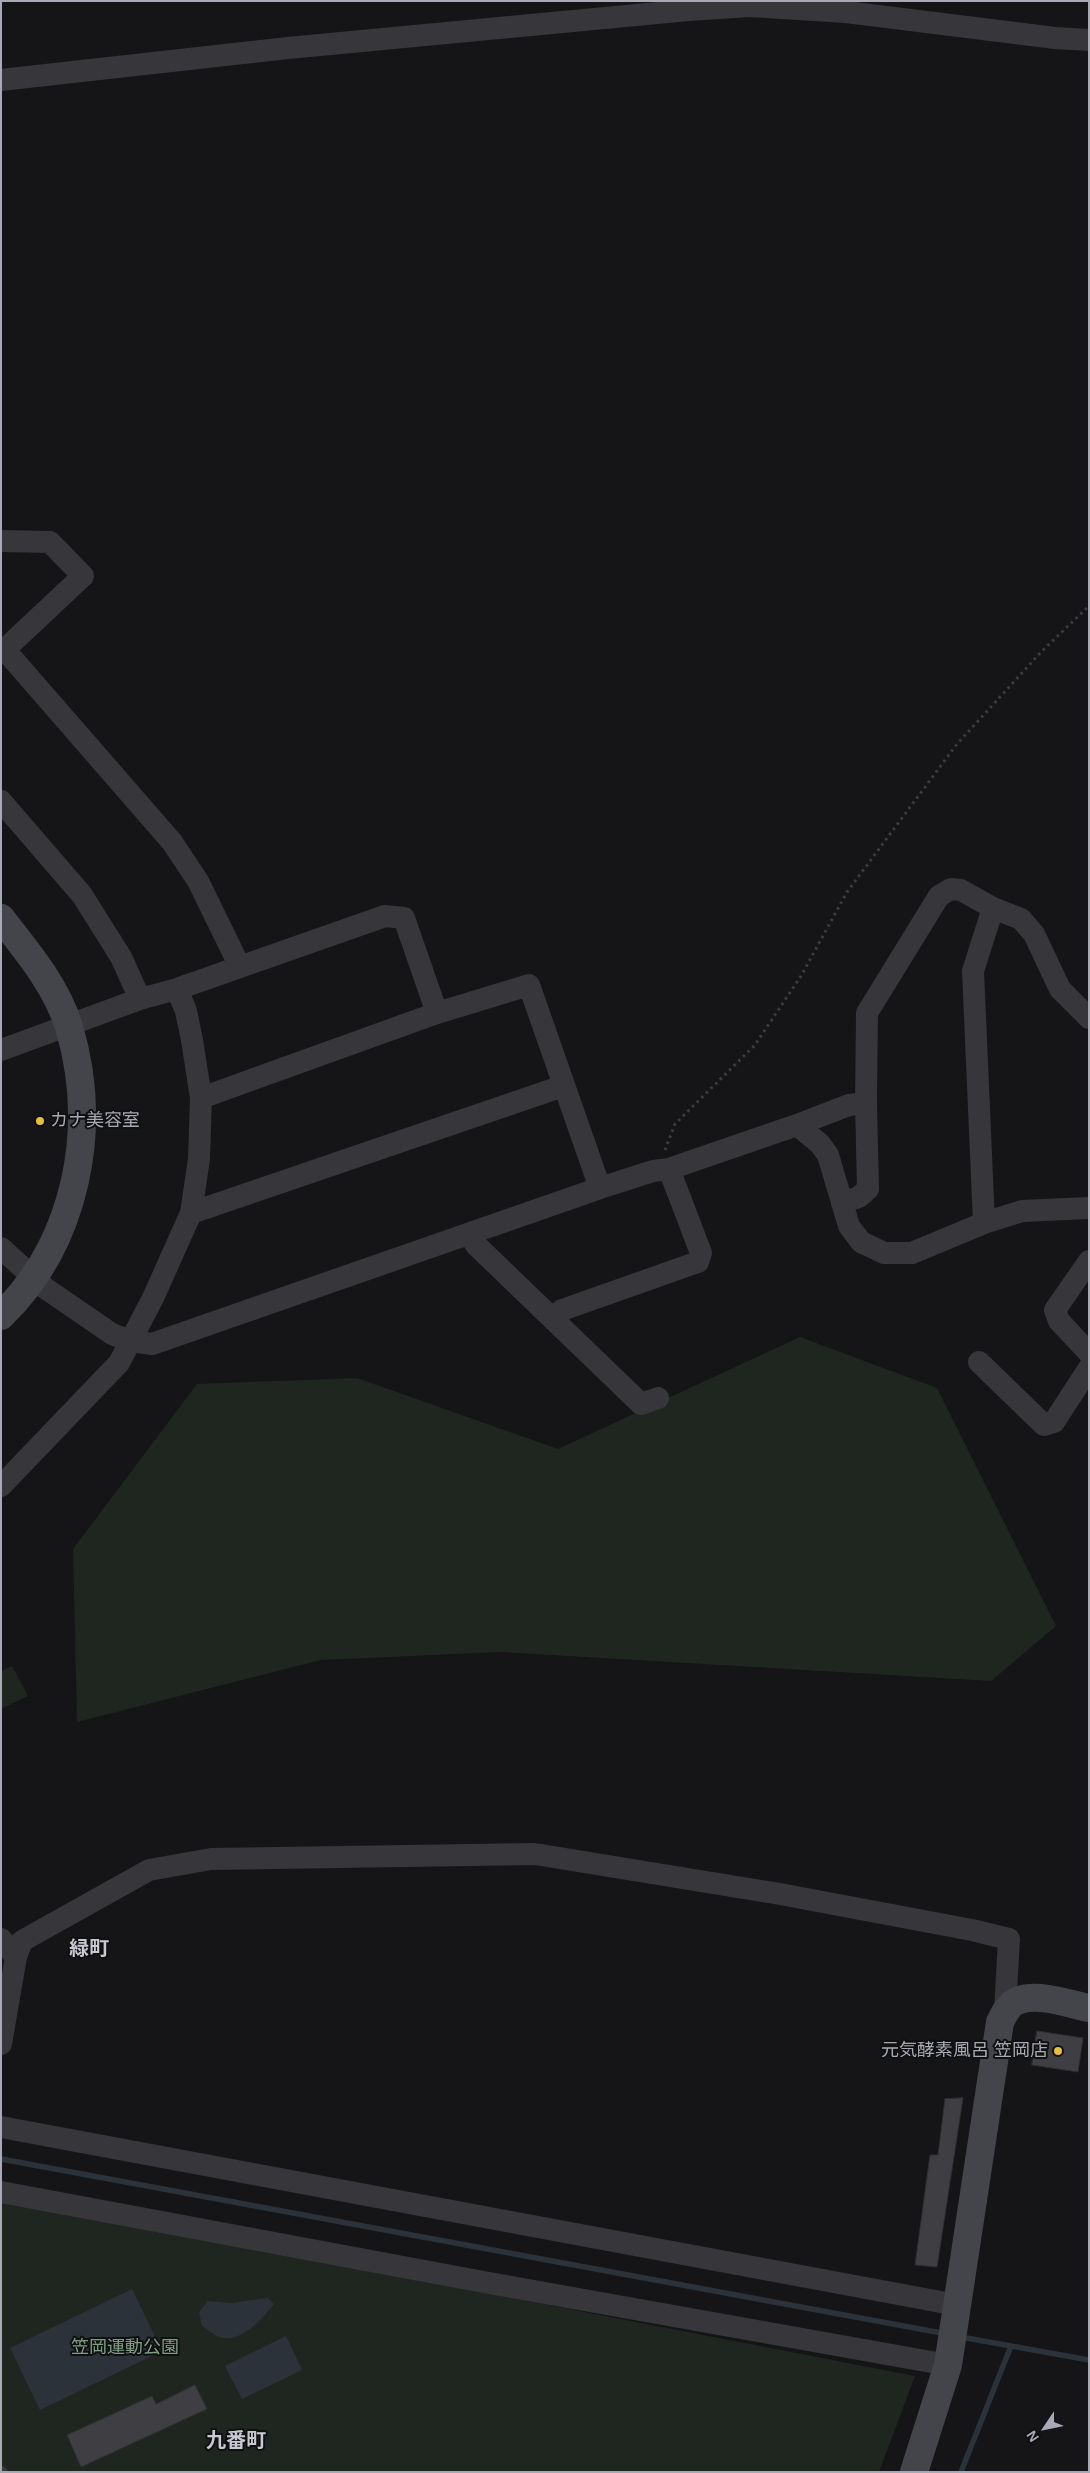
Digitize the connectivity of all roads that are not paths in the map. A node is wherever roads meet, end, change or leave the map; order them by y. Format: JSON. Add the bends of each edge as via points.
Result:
{"nodes":[{"id":1,"x":752,"y":4,"type":"edge"},
{"id":2,"x":686,"y":5,"type":"edge"},
{"id":3,"x":1089,"y":40,"type":"edge"},
{"id":4,"x":1,"y":80,"type":"edge"},
{"id":5,"x":1,"y":541,"type":"edge"},
{"id":6,"x":3,"y":651,"type":"edge"},
{"id":7,"x":1,"y":801,"type":"edge"},
{"id":8,"x":993,"y":908,"type":"junction"},
{"id":9,"x":1,"y":918,"type":"edge"},
{"id":10,"x":240,"y":967,"type":"junction"},
{"id":11,"x":177,"y":990,"type":"junction"},
{"id":12,"x":140,"y":999,"type":"junction"},
{"id":13,"x":436,"y":1013,"type":"junction"},
{"id":14,"x":1089,"y":1018,"type":"edge"},
{"id":15,"x":69,"y":1026,"type":"junction"},
{"id":16,"x":1,"y":1050,"type":"edge"},
{"id":17,"x":563,"y":1086,"type":"junction"},
{"id":18,"x":201,"y":1098,"type":"junction"},
{"id":19,"x":866,"y":1102,"type":"junction"},
{"id":20,"x":797,"y":1125,"type":"junction"},
{"id":21,"x":668,"y":1169,"type":"junction"},
{"id":22,"x":600,"y":1188,"type":"junction"},
{"id":23,"x":842,"y":1203,"type":"junction"},
{"id":24,"x":1089,"y":1208,"type":"edge"},
{"id":25,"x":191,"y":1213,"type":"junction"},
{"id":26,"x":984,"y":1223,"type":"junction"},
{"id":27,"x":470,"y":1234,"type":"junction"},
{"id":28,"x":1,"y":1248,"type":"edge"},
{"id":29,"x":1089,"y":1261,"type":"edge"},
{"id":30,"x":35,"y":1279,"type":"junction"},
{"id":31,"x":1,"y":1316,"type":"edge"},
{"id":32,"x":552,"y":1318,"type":"junction"},
{"id":33,"x":130,"y":1341,"type":"junction"},
{"id":34,"x":1089,"y":1353,"type":"edge"},
{"id":35,"x":980,"y":1362,"type":"dead end"},
{"id":36,"x":1089,"y":1368,"type":"edge"},
{"id":37,"x":658,"y":1398,"type":"dead end"},
{"id":38,"x":1,"y":1486,"type":"edge"},
{"id":39,"x":1,"y":1939,"type":"edge"},
{"id":40,"x":16,"y":1956,"type":"junction"},
{"id":41,"x":1089,"y":2008,"type":"edge"},
{"id":42,"x":1005,"y":2010,"type":"junction"},
{"id":43,"x":1,"y":2044,"type":"edge"},
{"id":44,"x":1,"y":2127,"type":"edge"},
{"id":45,"x":1,"y":2192,"type":"edge"},
{"id":46,"x":952,"y":2335,"type":"junction"},
{"id":47,"x":914,"y":2472,"type":"edge"}],
"edges":[{"from":1,"to":2,"type":"street"},
{"from":1,"to":3,"type":"street"},
{"from":2,"to":4,"type":"street"},
{"from":5,"to":6,"type":"street","via":[[50,542],[83,576]]},
{"from":6,"to":10,"type":"street","via":[[172,842],[198,881]]},
{"from":7,"to":12,"type":"street","via":[[82,895],[121,957]]},
{"from":8,"to":14,"type":"street","via":[[1021,919],[1034,934],[1060,989]]},
{"from":8,"to":19,"type":"street","via":[[961,890],[951,889],[939,896],[867,1013]]},
{"from":8,"to":26,"type":"street","via":[[973,972]]},
{"from":9,"to":15,"type":"street","via":[[31,956]]},
{"from":10,"to":11,"type":"street"},
{"from":10,"to":13,"type":"street","via":[[385,916],[404,918]]},
{"from":11,"to":12,"type":"street"},
{"from":11,"to":18,"type":"street","via":[[186,1012]]},
{"from":12,"to":15,"type":"street"},
{"from":13,"to":17,"type":"street","via":[[529,985]]},
{"from":13,"to":18,"type":"street"},
{"from":15,"to":16,"type":"street"},
{"from":15,"to":30,"type":"street","via":[[78,1066],[83,1116],[80,1165],[67,1212]]},
{"from":17,"to":22,"type":"street"},
{"from":17,"to":25,"type":"street"},
{"from":18,"to":25,"type":"street","via":[[199,1159]]},
{"from":19,"to":20,"type":"street","via":[[849,1105]]},
{"from":19,"to":23,"type":"street","via":[[868,1189],[859,1197]]},
{"from":20,"to":21,"type":"street"},
{"from":20,"to":23,"type":"street","via":[[828,1155]]},
{"from":21,"to":22,"type":"street"},
{"from":21,"to":32,"type":"street","via":[[702,1254],[698,1262],[562,1310]]},
{"from":22,"to":27,"type":"street"},
{"from":23,"to":26,"type":"street","via":[[849,1226],[861,1242],[884,1253],[912,1253]]},
{"from":24,"to":26,"type":"street","via":[[1022,1211]]},
{"from":25,"to":33,"type":"street"},
{"from":27,"to":32,"type":"street","via":[[476,1245]]},
{"from":27,"to":33,"type":"street","via":[[152,1344]]},
{"from":28,"to":30,"type":"street"},
{"from":29,"to":34,"type":"street","via":[[1055,1310],[1059,1321]]},
{"from":30,"to":31,"type":"street"},
{"from":30,"to":33,"type":"street","via":[[112,1334]]},
{"from":32,"to":37,"type":"street","via":[[641,1404]]},
{"from":33,"to":38,"type":"street","via":[[118,1363]]},
{"from":35,"to":36,"type":"street","via":[[1044,1425],[1054,1422]]},
{"from":39,"to":40,"type":"street"},
{"from":40,"to":42,"type":"street","via":[[22,1941],[149,1870],[211,1858],[535,1854],[780,1894],[1009,1939]]},
{"from":40,"to":43,"type":"street"},
{"from":41,"to":42,"type":"street","via":[[1037,1998],[1018,2000]]},
{"from":42,"to":46,"type":"street","via":[[991,2068]]},
{"from":44,"to":46,"type":"street"},
{"from":45,"to":46,"type":"street","via":[[490,2283]]},
{"from":46,"to":47,"type":"street"}]}
